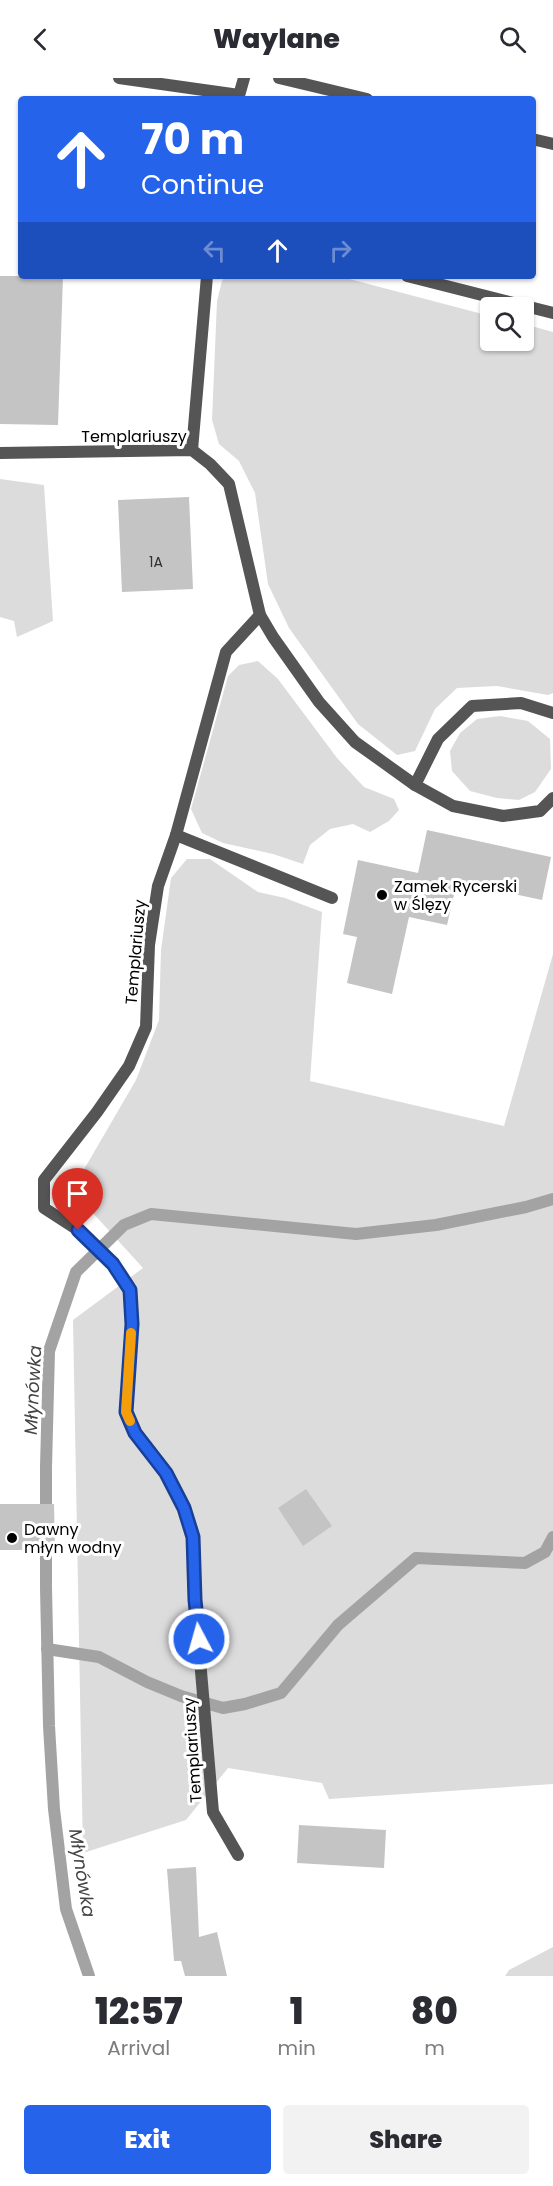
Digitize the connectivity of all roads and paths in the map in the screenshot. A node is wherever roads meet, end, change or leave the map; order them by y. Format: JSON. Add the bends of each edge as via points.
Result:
{"nodes":[{"id":1,"x":119,"y":78,"type":"edge"},
{"id":2,"x":244,"y":78,"type":"edge"},
{"id":3,"x":279,"y":78,"type":"edge"},
{"id":4,"x":232,"y":96,"type":"edge"},
{"id":5,"x":238,"y":96,"type":"edge"},
{"id":6,"x":354,"y":96,"type":"edge"},
{"id":7,"x":536,"y":140,"type":"edge"},
{"id":8,"x":553,"y":144,"type":"edge"},
{"id":9,"x":207,"y":279,"type":"edge"},
{"id":10,"x":419,"y":279,"type":"edge"},
{"id":11,"x":553,"y":313,"type":"edge"},
{"id":12,"x":192,"y":450,"type":"junction"},
{"id":13,"x":0,"y":453,"type":"edge"},
{"id":14,"x":260,"y":615,"type":"junction"},
{"id":15,"x":553,"y":713,"type":"edge"},
{"id":16,"x":415,"y":785,"type":"junction"},
{"id":17,"x":553,"y":798,"type":"edge"},
{"id":18,"x":176,"y":835,"type":"junction"},
{"id":19,"x":332,"y":897,"type":"dead end"},
{"id":20,"x":238,"y":1855,"type":"dead end"}],
"edges":[{"from":1,"to":4,"type":"lane"},
{"from":2,"to":5,"type":"lane"},
{"from":3,"to":6,"type":"lane"},
{"from":7,"to":8,"type":"lane"},
{"from":9,"to":12,"type":"lane"},
{"from":10,"to":11,"type":"lane"},
{"from":12,"to":13,"type":"lane","name":"Templariuszy"},
{"from":12,"to":14,"type":"lane","name":"Templariuszy","via":[[229,484]]},
{"from":14,"to":16,"type":"lane","name":"Templariuszy","via":[[319,702],[355,742]]},
{"from":14,"to":18,"type":"lane","name":"Templariuszy","via":[[226,652]]},
{"from":15,"to":16,"type":"lane","via":[[521,703],[472,706],[438,739]]},
{"from":16,"to":17,"type":"lane","name":"Templariuszy","via":[[453,806],[503,816],[540,811]]},
{"from":18,"to":19,"type":"lane"},
{"from":18,"to":20,"type":"lane","name":"Templariuszy","via":[[156,895],[149,945],[146,1027],[129,1066],[44,1180],[44,1208],[78,1230],[113,1264],[130,1290],[132,1324],[126,1412],[135,1433],[166,1473],[193,1537],[213,1812]]}]}
